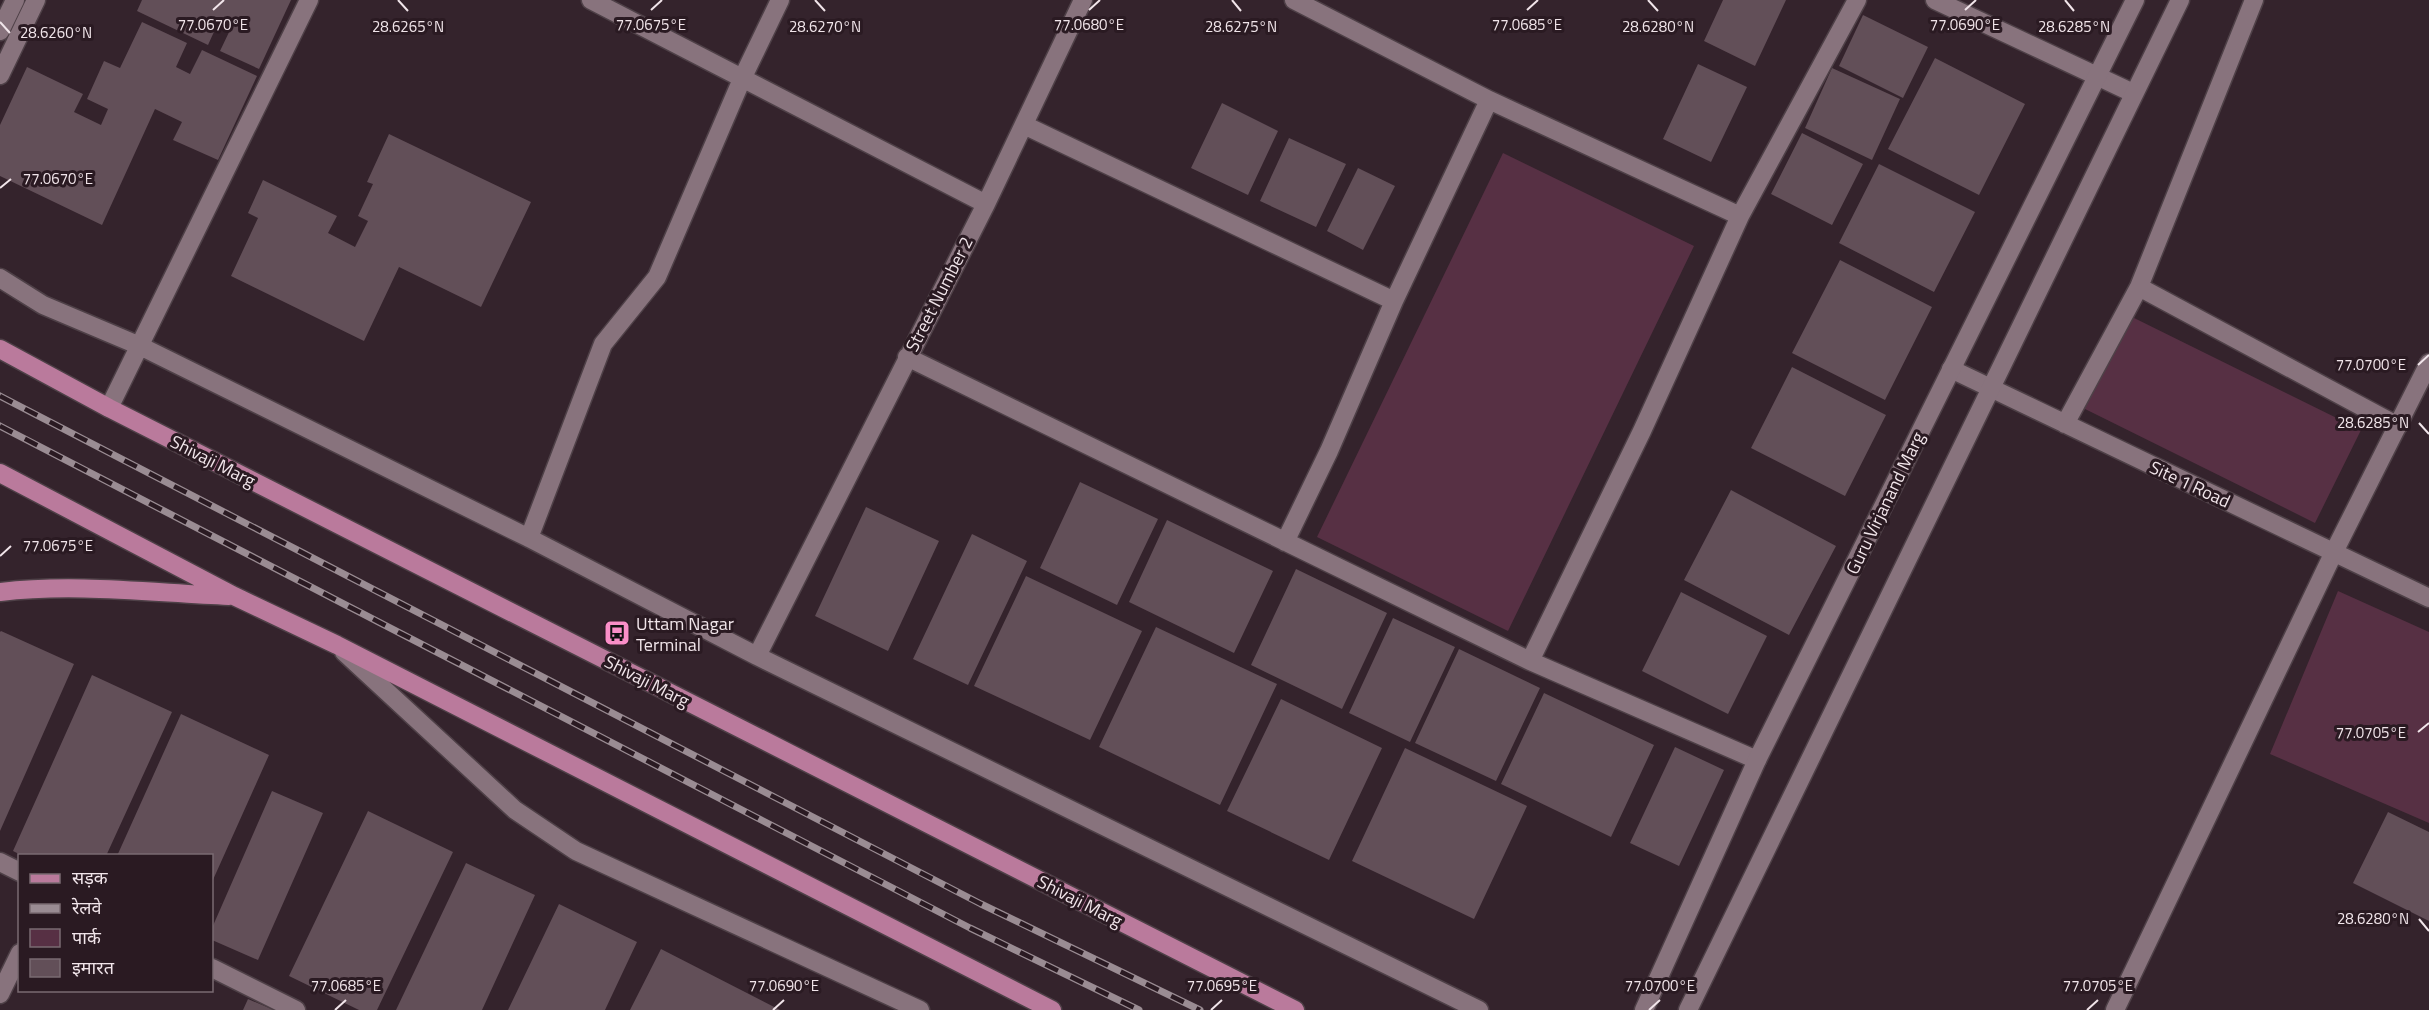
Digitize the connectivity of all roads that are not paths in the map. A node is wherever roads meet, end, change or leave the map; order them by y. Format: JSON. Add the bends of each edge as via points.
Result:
{"nodes":[{"id":1,"x":15,"y":0,"type":"edge"},
{"id":2,"x":36,"y":0,"type":"edge"},
{"id":3,"x":309,"y":0,"type":"edge"},
{"id":4,"x":591,"y":0,"type":"edge"},
{"id":5,"x":780,"y":0,"type":"edge"},
{"id":6,"x":1083,"y":0,"type":"edge"},
{"id":7,"x":1294,"y":0,"type":"edge"},
{"id":8,"x":1857,"y":0,"type":"edge"},
{"id":9,"x":1935,"y":0,"type":"edge"},
{"id":10,"x":2135,"y":0,"type":"edge"},
{"id":11,"x":2180,"y":0,"type":"edge"},
{"id":12,"x":2254,"y":0,"type":"edge"},
{"id":13,"x":0,"y":31,"type":"edge"},
{"id":14,"x":0,"y":75,"type":"edge"},
{"id":15,"x":2097,"y":77,"type":"junction"},
{"id":16,"x":742,"y":79,"type":"junction"},
{"id":17,"x":2133,"y":93,"type":"junction"},
{"id":18,"x":1489,"y":100,"type":"junction"},
{"id":19,"x":1024,"y":125,"type":"junction"},
{"id":20,"x":986,"y":204,"type":"junction"},
{"id":21,"x":1740,"y":216,"type":"junction"},
{"id":22,"x":0,"y":278,"type":"edge"},
{"id":23,"x":2139,"y":287,"type":"junction"},
{"id":24,"x":1394,"y":302,"type":"junction"},
{"id":25,"x":140,"y":346,"type":"junction"},
{"id":26,"x":0,"y":350,"type":"edge"},
{"id":27,"x":907,"y":357,"type":"junction"},
{"id":28,"x":2429,"y":363,"type":"edge"},
{"id":29,"x":1951,"y":369,"type":"junction"},
{"id":30,"x":1989,"y":388,"type":"junction"},
{"id":31,"x":109,"y":408,"type":"junction"},
{"id":32,"x":2065,"y":424,"type":"junction"},
{"id":33,"x":2398,"y":426,"type":"junction"},
{"id":34,"x":0,"y":473,"type":"edge"},
{"id":35,"x":529,"y":538,"type":"junction"},
{"id":36,"x":1285,"y":542,"type":"junction"},
{"id":37,"x":2334,"y":552,"type":"junction"},
{"id":38,"x":0,"y":592,"type":"edge"},
{"id":39,"x":234,"y":596,"type":"junction"},
{"id":40,"x":2429,"y":598,"type":"edge"},
{"id":41,"x":337,"y":645,"type":"junction"},
{"id":42,"x":757,"y":657,"type":"junction"},
{"id":43,"x":1530,"y":661,"type":"junction"},
{"id":44,"x":1757,"y":760,"type":"junction"},
{"id":45,"x":0,"y":862,"type":"edge"},
{"id":46,"x":18,"y":871,"type":"edge"},
{"id":47,"x":18,"y":957,"type":"edge"},
{"id":48,"x":213,"y":968,"type":"edge"},
{"id":49,"x":0,"y":994,"type":"edge"},
{"id":50,"x":296,"y":1010,"type":"edge"},
{"id":51,"x":920,"y":1010,"type":"edge"},
{"id":52,"x":1052,"y":1010,"type":"edge"},
{"id":53,"x":1295,"y":1010,"type":"edge"},
{"id":54,"x":1479,"y":1010,"type":"edge"},
{"id":55,"x":1644,"y":1010,"type":"edge"},
{"id":56,"x":1688,"y":1010,"type":"edge"},
{"id":57,"x":2115,"y":1010,"type":"edge"}],
"edges":[{"from":1,"to":13,"type":"street"},
{"from":2,"to":14,"type":"street"},
{"from":3,"to":25,"type":"street"},
{"from":4,"to":16,"type":"street"},
{"from":5,"to":16,"type":"street"},
{"from":6,"to":19,"type":"street","name":"Street Number 2"},
{"from":7,"to":18,"type":"street"},
{"from":8,"to":21,"type":"street"},
{"from":9,"to":15,"type":"street"},
{"from":10,"to":15,"type":"street","name":"Guru Virjanand Marg"},
{"from":11,"to":17,"type":"street"},
{"from":12,"to":23,"type":"street"},
{"from":15,"to":17,"type":"street"},
{"from":15,"to":29,"type":"street","name":"Guru Virjanand Marg"},
{"from":16,"to":20,"type":"street"},
{"from":16,"to":35,"type":"street","via":[[657,277],[603,344]]},
{"from":17,"to":30,"type":"street"},
{"from":18,"to":21,"type":"street"},
{"from":18,"to":24,"type":"street"},
{"from":19,"to":20,"type":"street","name":"Street Number 2"},
{"from":19,"to":24,"type":"street"},
{"from":20,"to":27,"type":"street","name":"Street Number 2"},
{"from":21,"to":43,"type":"street"},
{"from":22,"to":25,"type":"street","via":[[43,305]]},
{"from":23,"to":32,"type":"street"},
{"from":23,"to":33,"type":"street"},
{"from":24,"to":36,"type":"street"},
{"from":25,"to":31,"type":"street"},
{"from":25,"to":35,"type":"street"},
{"from":26,"to":31,"type":"main road","name":"Shivaji Marg"},
{"from":27,"to":36,"type":"street"},
{"from":27,"to":42,"type":"street","name":"Street Number 2"},
{"from":28,"to":33,"type":"street"},
{"from":29,"to":30,"type":"street","name":"Site 1 Road"},
{"from":29,"to":44,"type":"street","name":"Guru Virjanand Marg"},
{"from":30,"to":32,"type":"street","name":"Site 1 Road"},
{"from":30,"to":56,"type":"street"},
{"from":31,"to":53,"type":"main road","name":"Shivaji Marg"},
{"from":32,"to":37,"type":"street","name":"Site 1 Road"},
{"from":33,"to":37,"type":"street"},
{"from":34,"to":39,"type":"main road"},
{"from":35,"to":42,"type":"street"},
{"from":36,"to":43,"type":"street"},
{"from":37,"to":40,"type":"street","name":"Site 1 Road"},
{"from":37,"to":57,"type":"street"},
{"from":38,"to":39,"type":"main road","via":[[76,589]]},
{"from":39,"to":41,"type":"main road"},
{"from":41,"to":51,"type":"street","via":[[515,810],[545,832]]},
{"from":41,"to":52,"type":"main road"},
{"from":42,"to":54,"type":"street"},
{"from":43,"to":44,"type":"street"},
{"from":44,"to":55,"type":"street","name":"Guru Virjanand Marg"},
{"from":45,"to":46,"type":"street"},
{"from":47,"to":49,"type":"street"},
{"from":48,"to":50,"type":"street"}]}
